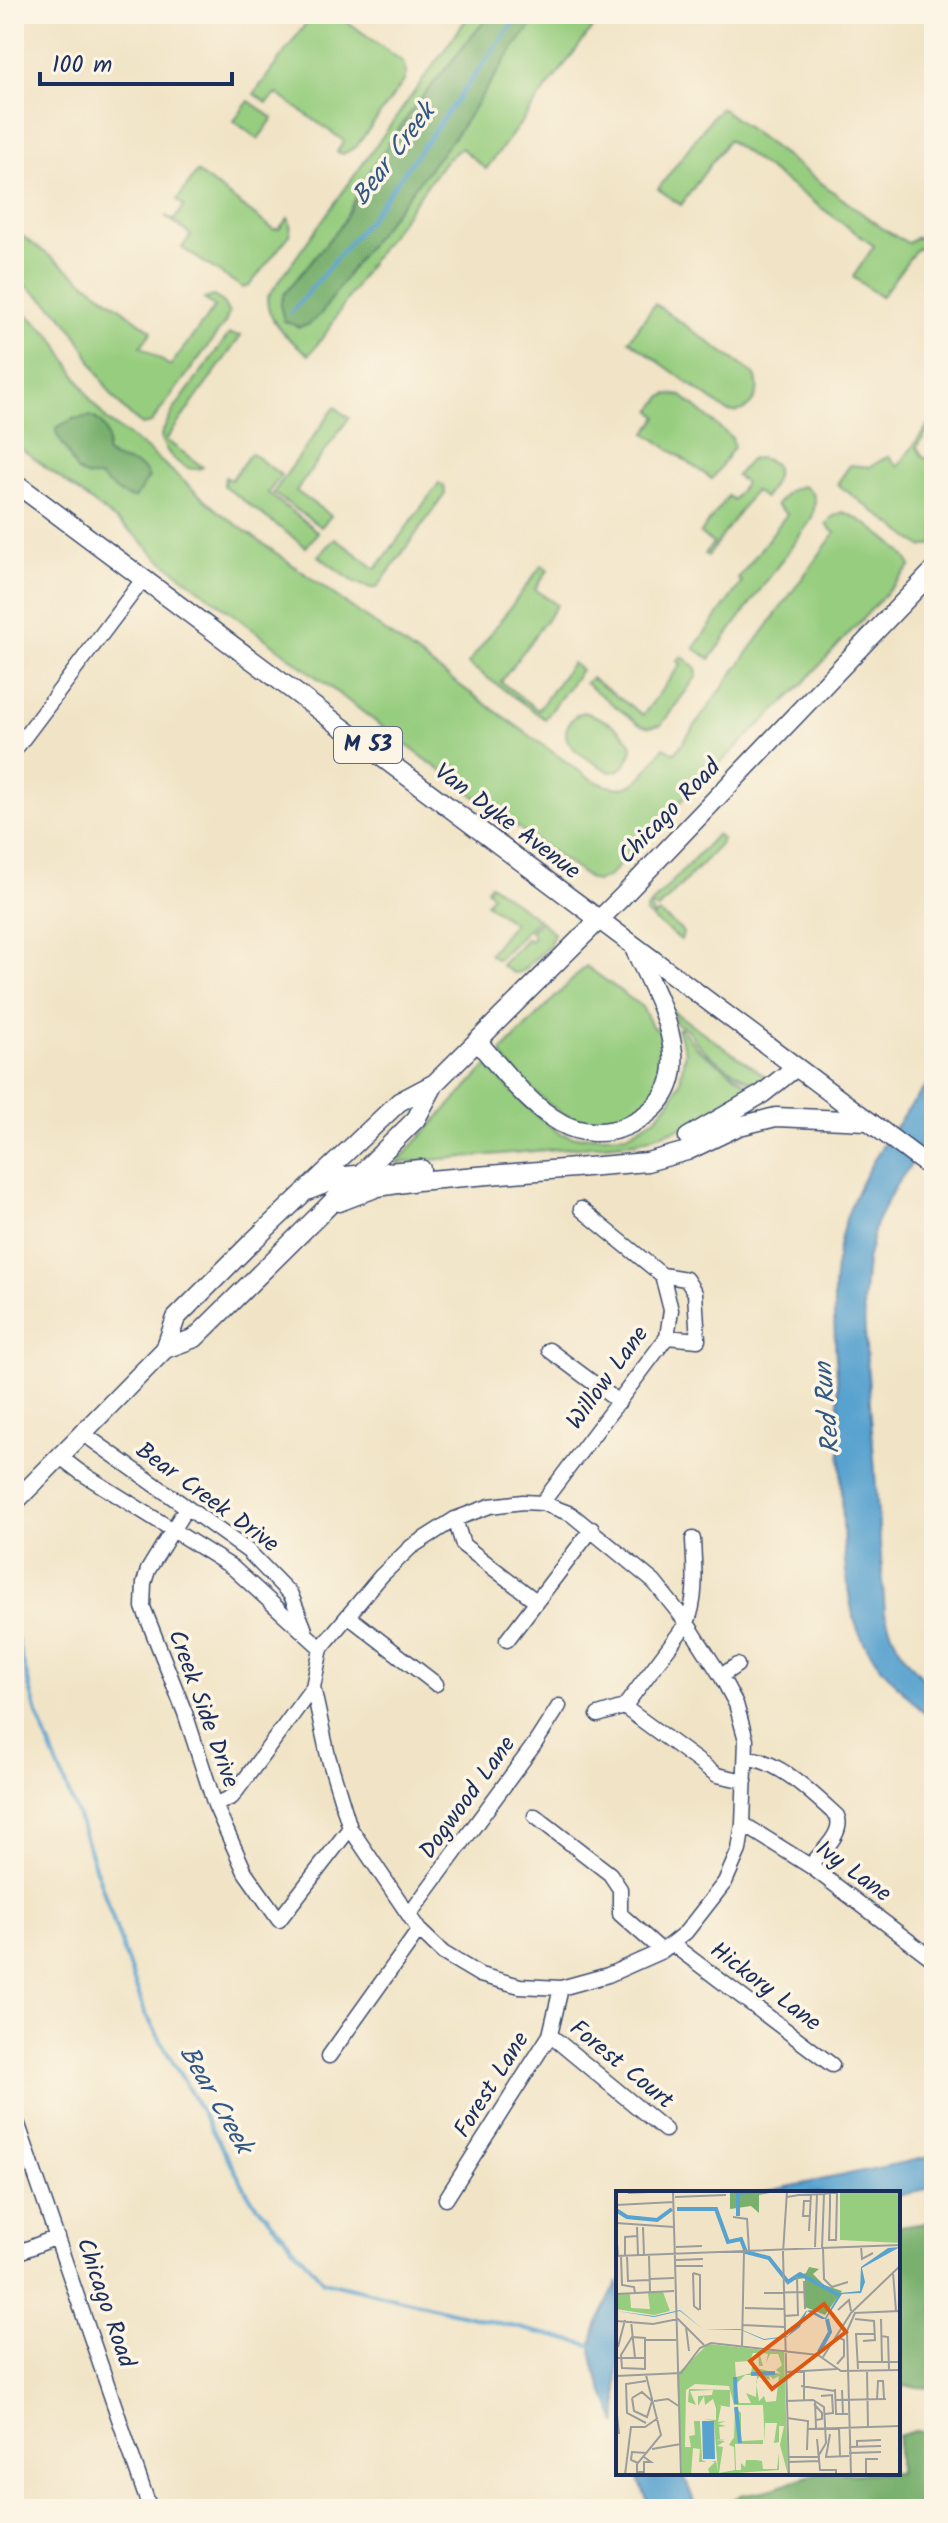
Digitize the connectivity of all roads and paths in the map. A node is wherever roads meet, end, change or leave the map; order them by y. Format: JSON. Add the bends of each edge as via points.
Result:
{"nodes":[{"id":1,"x":14,"y":482,"type":"edge"},
{"id":2,"x":934,"y":570,"type":"edge"},
{"id":3,"x":144,"y":578,"type":"junction"},
{"id":4,"x":14,"y":751,"type":"edge"},
{"id":5,"x":598,"y":921,"type":"junction"},
{"id":6,"x":634,"y":947,"type":"junction"},
{"id":7,"x":477,"y":1041,"type":"junction"},
{"id":8,"x":796,"y":1067,"type":"junction"},
{"id":9,"x":435,"y":1083,"type":"junction"},
{"id":10,"x":867,"y":1121,"type":"junction"},
{"id":11,"x":934,"y":1170,"type":"edge"},
{"id":12,"x":362,"y":1174,"type":"junction"},
{"id":13,"x":304,"y":1192,"type":"junction"},
{"id":14,"x":329,"y":1206,"type":"junction"},
{"id":15,"x":581,"y":1209,"type":"dead end"},
{"id":16,"x":662,"y":1275,"type":"junction"},
{"id":17,"x":667,"y":1337,"type":"junction"},
{"id":18,"x":165,"y":1349,"type":"junction"},
{"id":19,"x":549,"y":1350,"type":"dead end"},
{"id":20,"x":619,"y":1402,"type":"junction"},
{"id":21,"x":81,"y":1432,"type":"junction"},
{"id":22,"x":59,"y":1456,"type":"junction"},
{"id":23,"x":14,"y":1503,"type":"edge"},
{"id":24,"x":542,"y":1503,"type":"junction"},
{"id":25,"x":186,"y":1508,"type":"junction"},
{"id":26,"x":455,"y":1519,"type":"junction"},
{"id":27,"x":173,"y":1529,"type":"junction"},
{"id":28,"x":592,"y":1529,"type":"junction"},
{"id":29,"x":693,"y":1539,"type":"dead end"},
{"id":30,"x":536,"y":1601,"type":"junction"},
{"id":31,"x":348,"y":1616,"type":"junction"},
{"id":32,"x":687,"y":1623,"type":"junction"},
{"id":33,"x":305,"y":1631,"type":"junction"},
{"id":34,"x":507,"y":1640,"type":"dead end"},
{"id":35,"x":321,"y":1648,"type":"junction"},
{"id":36,"x":737,"y":1665,"type":"dead end"},
{"id":37,"x":721,"y":1676,"type":"junction"},
{"id":38,"x":436,"y":1684,"type":"dead end"},
{"id":39,"x":313,"y":1687,"type":"junction"},
{"id":40,"x":559,"y":1706,"type":"dead end"},
{"id":41,"x":624,"y":1707,"type":"junction"},
{"id":42,"x":598,"y":1715,"type":"dead end"},
{"id":43,"x":746,"y":1758,"type":"junction"},
{"id":44,"x":745,"y":1781,"type":"junction"},
{"id":45,"x":215,"y":1805,"type":"junction"},
{"id":46,"x":535,"y":1816,"type":"dead end"},
{"id":47,"x":743,"y":1824,"type":"junction"},
{"id":48,"x":350,"y":1828,"type":"junction"},
{"id":49,"x":810,"y":1866,"type":"junction"},
{"id":50,"x":409,"y":1915,"type":"junction"},
{"id":51,"x":419,"y":1930,"type":"junction"},
{"id":52,"x":667,"y":1948,"type":"junction"},
{"id":53,"x":934,"y":1960,"type":"edge"},
{"id":54,"x":561,"y":1988,"type":"junction"},
{"id":55,"x":550,"y":2035,"type":"junction"},
{"id":56,"x":329,"y":2056,"type":"dead end"},
{"id":57,"x":832,"y":2065,"type":"dead end"},
{"id":58,"x":14,"y":2113,"type":"edge"},
{"id":59,"x":665,"y":2130,"type":"dead end"},
{"id":60,"x":446,"y":2199,"type":"dead end"},
{"id":61,"x":57,"y":2237,"type":"junction"},
{"id":62,"x":14,"y":2254,"type":"edge"},
{"id":63,"x":150,"y":2509,"type":"edge"}],
"edges":[{"from":1,"to":3,"type":"main road","name":"Van Dyke Avenue","number":"M 53"},
{"from":2,"to":5,"type":"main road","name":"Chicago Road"},
{"from":3,"to":4,"type":"street"},
{"from":3,"to":5,"type":"main road","name":"Van Dyke Avenue","number":"M 53"},
{"from":5,"to":6,"type":"main road","name":"Van Dyke Avenue","number":"M 53"},
{"from":5,"to":7,"type":"main road","name":"Chicago Road"},
{"from":6,"to":7,"type":"main road","via":[[666,1016],[675,1056],[659,1101],[637,1120],[592,1132],[559,1122]]},
{"from":6,"to":8,"type":"main road","name":"Van Dyke Avenue","number":"M 53"},
{"from":7,"to":9,"type":"main road","name":"Chicago Road"},
{"from":8,"to":10,"type":"main road","name":"Van Dyke Avenue","number":"M 53"},
{"from":8,"to":12,"type":"main road","via":[[709,1127],[658,1148]]},
{"from":9,"to":12,"type":"main road","name":"Chicago Road","via":[[416,1119]]},
{"from":9,"to":13,"type":"main road","name":"Chicago Road","via":[[399,1102]]},
{"from":10,"to":11,"type":"main road","name":"Van Dyke Avenue","number":"M 53"},
{"from":10,"to":14,"type":"main road","via":[[776,1117],[647,1162],[417,1181],[378,1187]]},
{"from":12,"to":13,"type":"main road"},
{"from":12,"to":14,"type":"main road","name":"Chicago Road"},
{"from":13,"to":18,"type":"main road","name":"Chicago Road","via":[[176,1318]]},
{"from":14,"to":18,"type":"main road","name":"Chicago Road","via":[[195,1338]]},
{"from":15,"to":16,"type":"street"},
{"from":16,"to":17,"type":"street","name":"Willow Lane","via":[[671,1310]]},
{"from":16,"to":17,"type":"street","via":[[686,1279],[695,1293],[698,1340]]},
{"from":17,"to":20,"type":"street","name":"Willow Lane"},
{"from":18,"to":21,"type":"main road","name":"Chicago Road"},
{"from":19,"to":20,"type":"street"},
{"from":20,"to":24,"type":"street","name":"Willow Lane"},
{"from":21,"to":22,"type":"main road","name":"Chicago Road"},
{"from":21,"to":25,"type":"street","name":"Bear Creek Drive"},
{"from":22,"to":23,"type":"main road","name":"Chicago Road"},
{"from":22,"to":27,"type":"street"},
{"from":24,"to":26,"type":"street","via":[[499,1505]]},
{"from":24,"to":28,"type":"street"},
{"from":25,"to":27,"type":"street","name":"Creek Side Drive"},
{"from":25,"to":33,"type":"street","name":"Bear Creek Drive","via":[[248,1551],[283,1584]]},
{"from":26,"to":30,"type":"street","via":[[463,1545]]},
{"from":26,"to":31,"type":"street","via":[[411,1547]]},
{"from":27,"to":33,"type":"street","via":[[232,1567]]},
{"from":27,"to":45,"type":"street","name":"Creek Side Drive","via":[[148,1570],[143,1607]]},
{"from":28,"to":30,"type":"street"},
{"from":28,"to":32,"type":"street","via":[[654,1582]]},
{"from":29,"to":32,"type":"street","via":[[695,1592]]},
{"from":30,"to":34,"type":"street"},
{"from":31,"to":35,"type":"street"},
{"from":31,"to":38,"type":"street"},
{"from":32,"to":37,"type":"street"},
{"from":32,"to":41,"type":"street"},
{"from":33,"to":35,"type":"street","name":"Bear Creek Drive"},
{"from":35,"to":39,"type":"street"},
{"from":36,"to":37,"type":"street"},
{"from":37,"to":43,"type":"street","via":[[742,1722]]},
{"from":39,"to":45,"type":"street","via":[[232,1797]]},
{"from":39,"to":48,"type":"street"},
{"from":40,"to":50,"type":"street","name":"Dogwood Lane"},
{"from":41,"to":42,"type":"street"},
{"from":41,"to":44,"type":"street","via":[[717,1775]]},
{"from":43,"to":44,"type":"street"},
{"from":43,"to":49,"type":"street","via":[[776,1766],[840,1821]]},
{"from":44,"to":47,"type":"street"},
{"from":45,"to":48,"type":"street","name":"Creek Side Drive","via":[[245,1872],[279,1920]]},
{"from":46,"to":52,"type":"street","name":"Hickory Lane","via":[[602,1864],[620,1889],[620,1914]]},
{"from":47,"to":49,"type":"street","name":"Ivy Lane"},
{"from":47,"to":52,"type":"street","via":[[725,1882]]},
{"from":48,"to":50,"type":"street"},
{"from":49,"to":53,"type":"street","name":"Ivy Lane"},
{"from":50,"to":51,"type":"street"},
{"from":51,"to":54,"type":"street","via":[[443,1953],[480,1975],[520,1986]]},
{"from":51,"to":56,"type":"street"},
{"from":52,"to":54,"type":"street","via":[[608,1975]]},
{"from":52,"to":57,"type":"street","name":"Hickory Lane"},
{"from":54,"to":55,"type":"street","name":"Forest Lane"},
{"from":55,"to":59,"type":"street","name":"Forest Court"},
{"from":55,"to":60,"type":"street","name":"Forest Lane"},
{"from":58,"to":61,"type":"street","name":"Chicago Road"},
{"from":61,"to":62,"type":"street"},
{"from":61,"to":63,"type":"street","name":"Chicago Road"}]}
